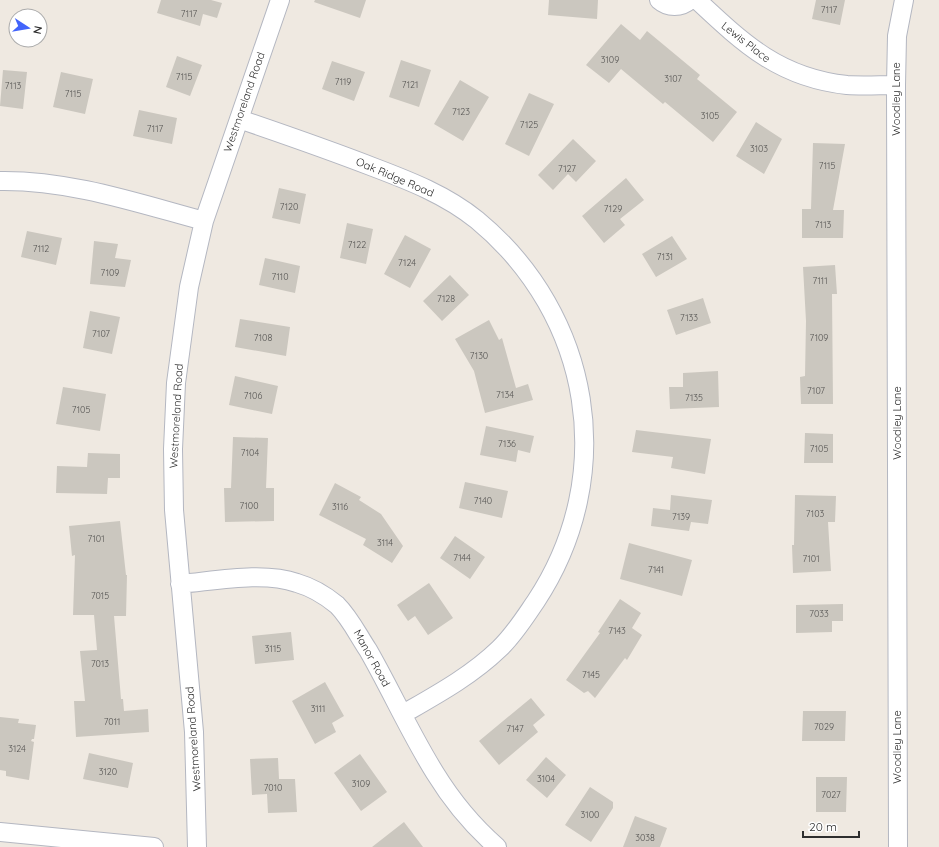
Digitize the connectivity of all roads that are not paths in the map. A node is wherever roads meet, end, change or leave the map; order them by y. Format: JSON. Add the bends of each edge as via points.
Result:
{"nodes":[{"id":1,"x":280,"y":0,"type":"edge"},
{"id":2,"x":659,"y":0,"type":"edge"},
{"id":3,"x":690,"y":0,"type":"edge"},
{"id":4,"x":697,"y":0,"type":"edge"},
{"id":5,"x":904,"y":0,"type":"edge"},
{"id":6,"x":896,"y":85,"type":"junction"},
{"id":7,"x":238,"y":118,"type":"junction"},
{"id":8,"x":0,"y":180,"type":"edge"},
{"id":9,"x":204,"y":221,"type":"junction"},
{"id":10,"x":180,"y":584,"type":"junction"},
{"id":11,"x":403,"y":714,"type":"junction"},
{"id":12,"x":0,"y":832,"type":"edge"},
{"id":13,"x":154,"y":847,"type":"edge"},
{"id":14,"x":197,"y":847,"type":"edge"},
{"id":15,"x":497,"y":847,"type":"edge"},
{"id":16,"x":898,"y":847,"type":"edge"}],
"edges":[{"from":1,"to":7,"type":"street","name":"Westmoreland Road"},
{"from":2,"to":3,"type":"street","via":[[672,6],[681,6]]},
{"from":4,"to":6,"type":"street","name":"Lewis Place","via":[[753,50],[792,72],[849,85]]},
{"from":5,"to":6,"type":"street","name":"Woodley Lane","via":[[897,36]]},
{"from":6,"to":16,"type":"street","name":"Woodley Lane"},
{"from":7,"to":9,"type":"street","name":"Westmoreland Road"},
{"from":7,"to":11,"type":"street","name":"Oak Ridge Road","via":[[422,186],[475,218],[500,240],[524,268],[546,300],[560,325],[577,373],[585,434],[584,469],[578,508],[566,547],[552,577],[523,621],[500,648],[444,691]]},
{"from":8,"to":9,"type":"street","via":[[80,188]]},
{"from":9,"to":10,"type":"street","name":"Westmoreland Road","via":[[189,287],[176,383],[174,510]]},
{"from":10,"to":11,"type":"street","name":"Manor Road","via":[[275,578],[297,583],[318,592],[350,621]]},
{"from":10,"to":14,"type":"street","name":"Westmoreland Road","via":[[194,732]]},
{"from":11,"to":15,"type":"street","name":"Manor Road","via":[[435,773],[460,808]]},
{"from":12,"to":13,"type":"street"}]}
